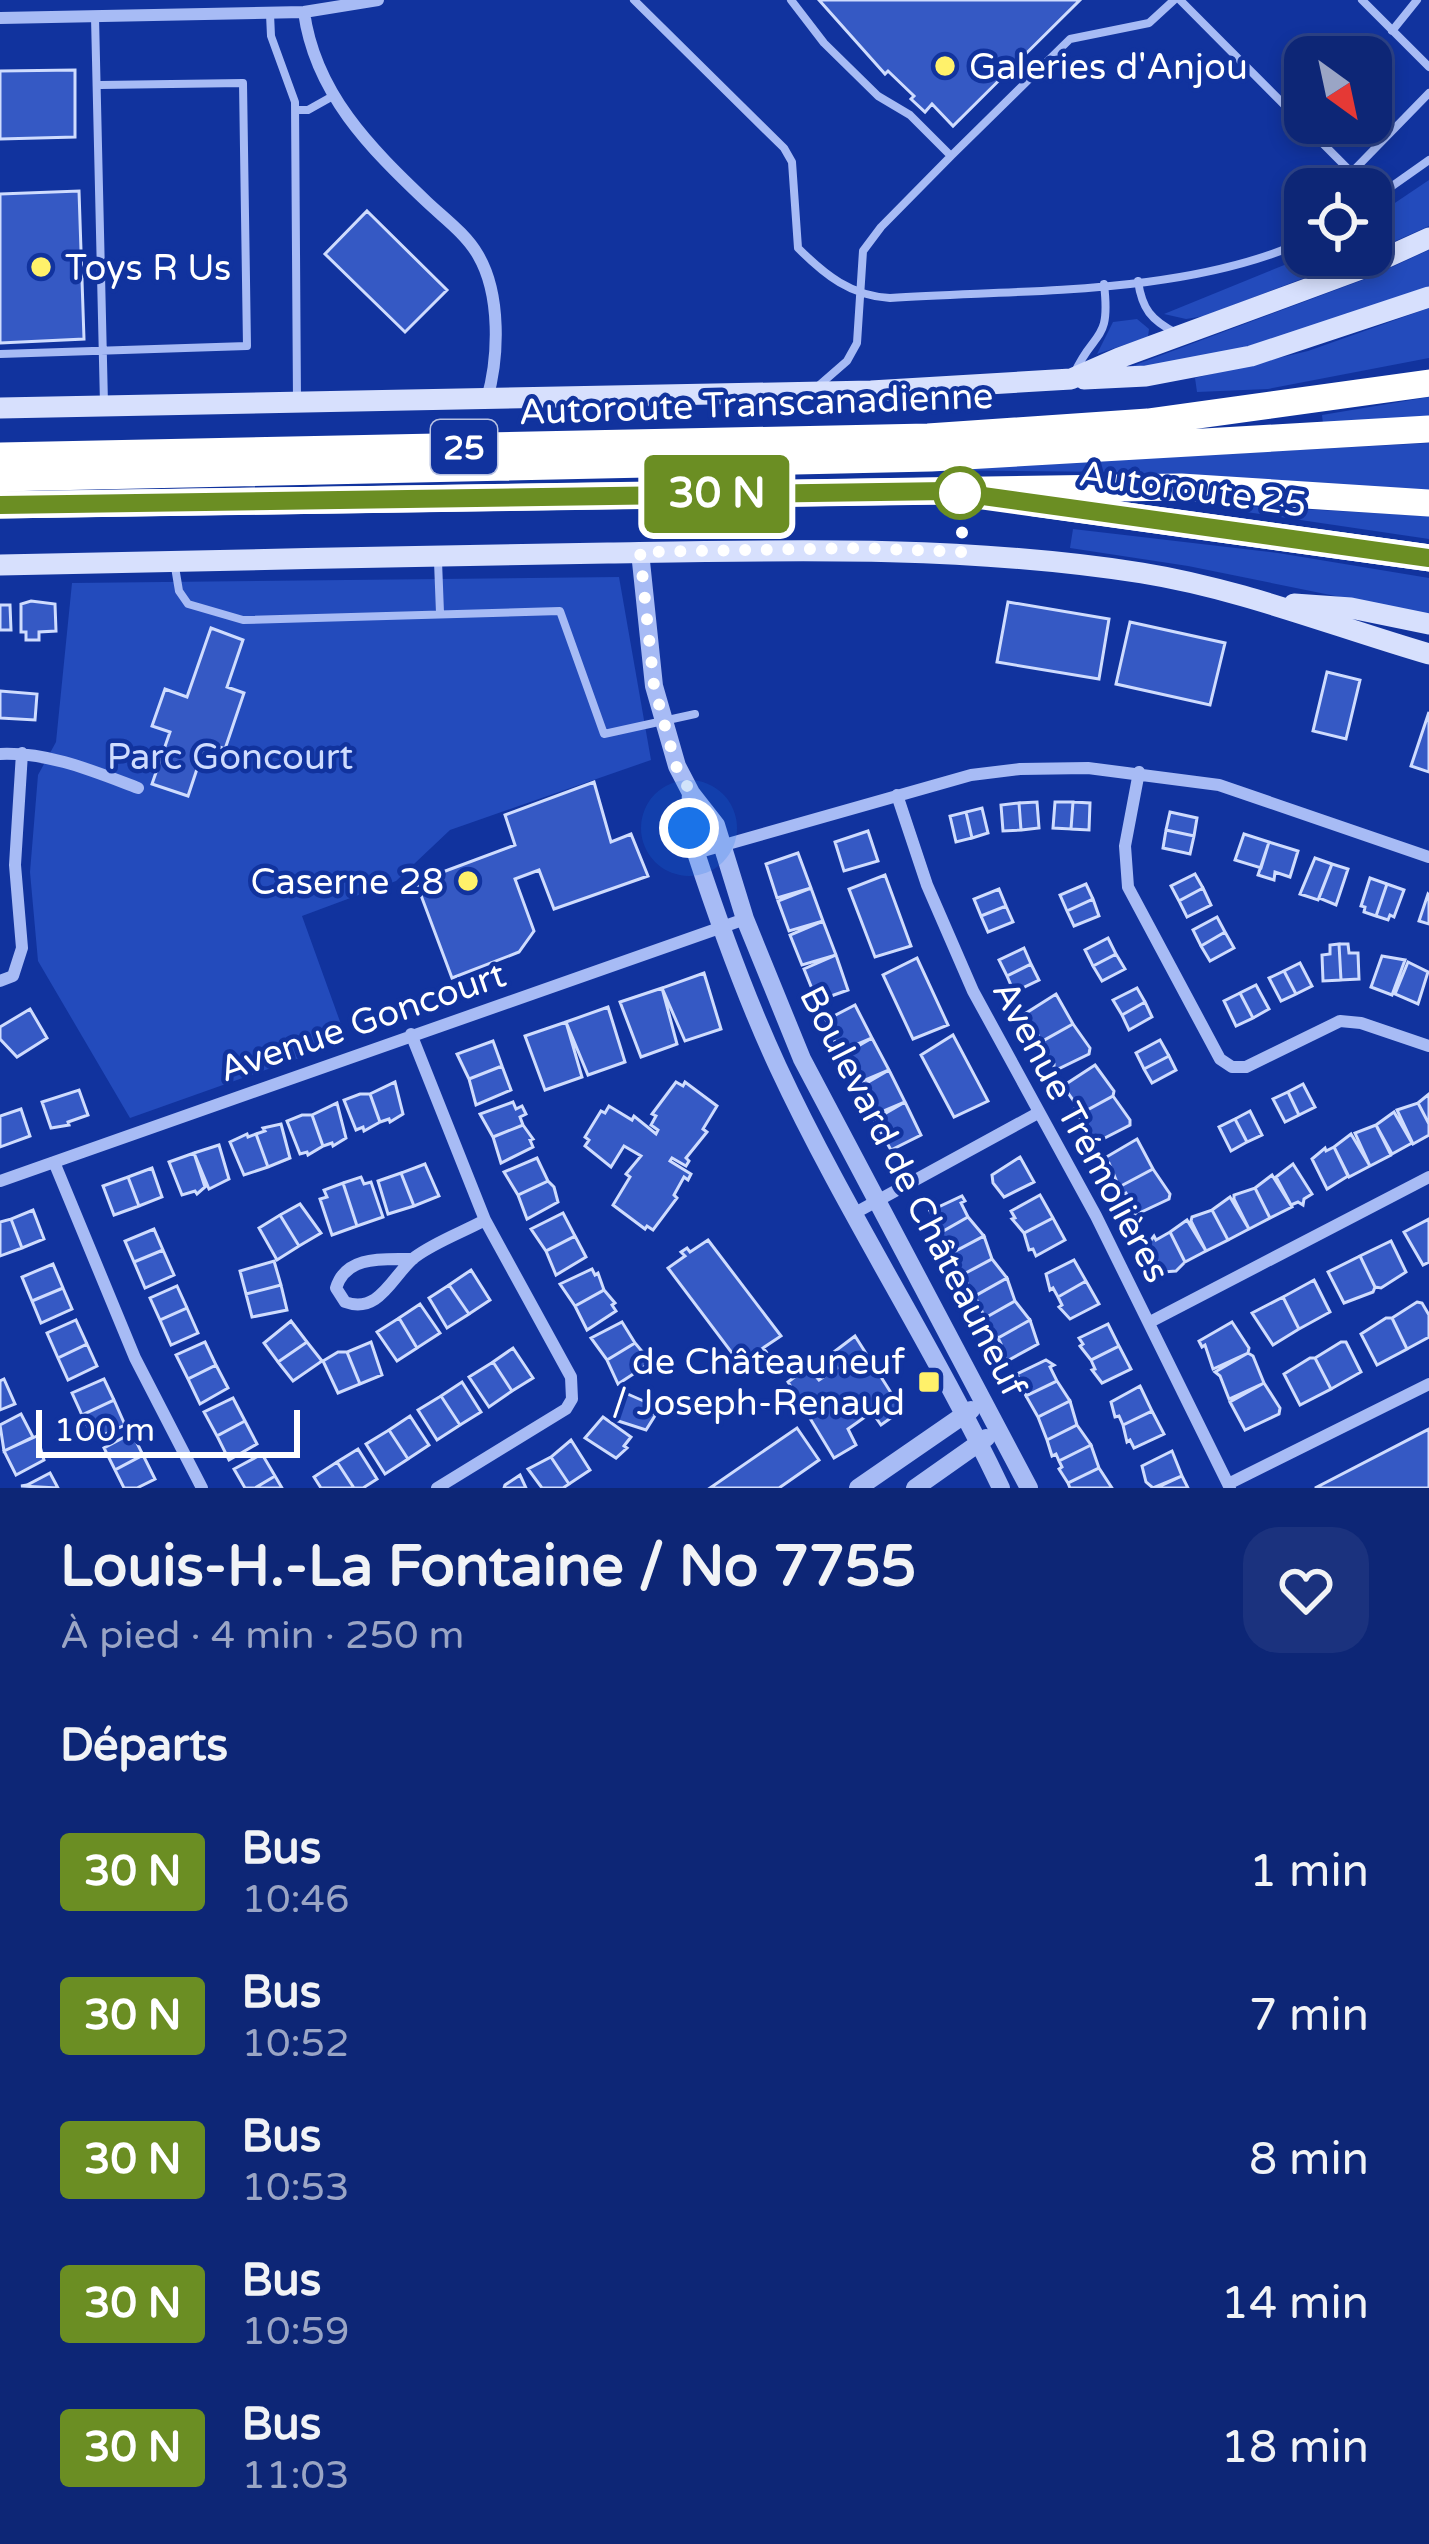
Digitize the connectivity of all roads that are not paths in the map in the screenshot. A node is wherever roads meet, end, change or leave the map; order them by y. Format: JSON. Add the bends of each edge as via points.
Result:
{"nodes":[{"id":1,"x":378,"y":0,"type":"edge"},
{"id":2,"x":634,"y":0,"type":"edge"},
{"id":3,"x":791,"y":0,"type":"edge"},
{"id":4,"x":1177,"y":0,"type":"edge"},
{"id":5,"x":1362,"y":0,"type":"edge"},
{"id":6,"x":1417,"y":0,"type":"edge"},
{"id":7,"x":280,"y":9,"type":"edge"},
{"id":8,"x":304,"y":13,"type":"junction"},
{"id":9,"x":95,"y":15,"type":"junction"},
{"id":10,"x":0,"y":18,"type":"edge"},
{"id":11,"x":1392,"y":31,"type":"junction"},
{"id":12,"x":1429,"y":68,"type":"edge"},
{"id":13,"x":100,"y":85,"type":"junction"},
{"id":14,"x":1429,"y":93,"type":"edge"},
{"id":15,"x":333,"y":96,"type":"junction"},
{"id":16,"x":296,"y":110,"type":"junction"},
{"id":17,"x":951,"y":156,"type":"junction"},
{"id":18,"x":1429,"y":160,"type":"edge"},
{"id":19,"x":1348,"y":168,"type":"edge"},
{"id":20,"x":1356,"y":168,"type":"edge"},
{"id":21,"x":1392,"y":183,"type":"edge"},
{"id":22,"x":1429,"y":238,"type":"edge"},
{"id":23,"x":1284,"y":248,"type":"edge"},
{"id":24,"x":1138,"y":281,"type":"junction"},
{"id":25,"x":1104,"y":284,"type":"junction"},
{"id":26,"x":862,"y":295,"type":"junction"},
{"id":27,"x":1429,"y":297,"type":"edge"},
{"id":28,"x":1183,"y":336,"type":"junction"},
{"id":29,"x":104,"y":348,"type":"junction"},
{"id":30,"x":0,"y":354,"type":"edge"},
{"id":31,"x":1429,"y":373,"type":"edge"},
{"id":32,"x":1072,"y":379,"type":"junction"},
{"id":33,"x":1429,"y":382,"type":"edge"},
{"id":34,"x":1368,"y":391,"type":"junction"},
{"id":35,"x":811,"y":392,"type":"junction"},
{"id":36,"x":487,"y":399,"type":"junction"},
{"id":37,"x":297,"y":404,"type":"junction"},
{"id":38,"x":104,"y":406,"type":"junction"},
{"id":39,"x":0,"y":408,"type":"edge"},
{"id":40,"x":1429,"y":429,"type":"edge"},
{"id":41,"x":0,"y":456,"type":"edge"},
{"id":42,"x":0,"y":478,"type":"edge"},
{"id":43,"x":947,"y":491,"type":"junction"},
{"id":44,"x":1429,"y":503,"type":"edge"},
{"id":45,"x":0,"y":505,"type":"edge"},
{"id":46,"x":640,"y":552,"type":"junction"},
{"id":47,"x":437,"y":556,"type":"junction"},
{"id":48,"x":1429,"y":558,"type":"edge"},
{"id":49,"x":175,"y":562,"type":"junction"},
{"id":50,"x":0,"y":565,"type":"edge"},
{"id":51,"x":1275,"y":603,"type":"junction"},
{"id":52,"x":440,"y":613,"type":"junction"},
{"id":53,"x":1429,"y":624,"type":"edge"},
{"id":54,"x":1429,"y":654,"type":"edge"},
{"id":55,"x":695,"y":714,"type":"dead end"},
{"id":56,"x":662,"y":721,"type":"junction"},
{"id":57,"x":22,"y":753,"type":"junction"},
{"id":58,"x":0,"y":754,"type":"edge"},
{"id":59,"x":1139,"y":772,"type":"junction"},
{"id":60,"x":138,"y":788,"type":"dead end"},
{"id":61,"x":691,"y":793,"type":"junction"},
{"id":62,"x":897,"y":795,"type":"junction"},
{"id":63,"x":724,"y":846,"type":"junction"},
{"id":64,"x":696,"y":853,"type":"junction"},
{"id":65,"x":1429,"y":856,"type":"edge"},
{"id":66,"x":745,"y":920,"type":"junction"},
{"id":67,"x":721,"y":927,"type":"junction"},
{"id":68,"x":0,"y":981,"type":"edge"},
{"id":69,"x":411,"y":1034,"type":"junction"},
{"id":70,"x":1429,"y":1046,"type":"edge"},
{"id":71,"x":1038,"y":1113,"type":"junction"},
{"id":72,"x":54,"y":1162,"type":"junction"},
{"id":73,"x":1429,"y":1177,"type":"edge"},
{"id":74,"x":0,"y":1181,"type":"edge"},
{"id":75,"x":877,"y":1199,"type":"junction"},
{"id":76,"x":856,"y":1213,"type":"junction"},
{"id":77,"x":485,"y":1220,"type":"junction"},
{"id":78,"x":413,"y":1258,"type":"junction"},
{"id":79,"x":1150,"y":1322,"type":"junction"},
{"id":80,"x":1429,"y":1384,"type":"edge"},
{"id":81,"x":986,"y":1402,"type":"junction"},
{"id":82,"x":964,"y":1414,"type":"junction"},
{"id":83,"x":999,"y":1428,"type":"junction"},
{"id":84,"x":980,"y":1442,"type":"junction"},
{"id":85,"x":1229,"y":1486,"type":"edge"},
{"id":86,"x":202,"y":1488,"type":"edge"},
{"id":87,"x":436,"y":1488,"type":"edge"},
{"id":88,"x":858,"y":1488,"type":"edge"},
{"id":89,"x":915,"y":1488,"type":"edge"},
{"id":90,"x":1001,"y":1488,"type":"edge"},
{"id":91,"x":1029,"y":1488,"type":"edge"}],
"edges":[{"from":1,"to":8,"type":"street"},
{"from":2,"to":26,"type":"lane","via":[[784,148],[798,248]]},
{"from":3,"to":17,"type":"lane","via":[[878,96]]},
{"from":4,"to":17,"type":"lane","via":[[1149,23],[1070,39]]},
{"from":4,"to":19,"type":"lane"},
{"from":5,"to":11,"type":"lane"},
{"from":6,"to":11,"type":"lane"},
{"from":7,"to":8,"type":"street"},
{"from":7,"to":9,"type":"street"},
{"from":7,"to":16,"type":"lane","via":[[271,36]]},
{"from":8,"to":15,"type":"street"},
{"from":9,"to":10,"type":"street"},
{"from":9,"to":13,"type":"lane"},
{"from":11,"to":12,"type":"lane"},
{"from":13,"to":29,"type":"lane"},
{"from":13,"to":29,"type":"lane","via":[[243,83],[245,177],[247,346]]},
{"from":14,"to":20,"type":"lane"},
{"from":15,"to":16,"type":"lane"},
{"from":15,"to":36,"type":"street","via":[[367,143],[480,257],[494,330]]},
{"from":16,"to":37,"type":"lane"},
{"from":17,"to":26,"type":"lane","via":[[863,250]]},
{"from":18,"to":21,"type":"lane"},
{"from":22,"to":28,"type":"main road"},
{"from":23,"to":24,"type":"lane","via":[[1230,267]]},
{"from":24,"to":25,"type":"lane"},
{"from":24,"to":28,"type":"lane","via":[[1149,315]]},
{"from":25,"to":26,"type":"lane"},
{"from":25,"to":32,"type":"lane","via":[[1102,335]]},
{"from":26,"to":35,"type":"lane","via":[[853,352]]},
{"from":27,"to":32,"type":"main road","via":[[1251,356],[1146,376]]},
{"from":28,"to":32,"type":"main road"},
{"from":29,"to":30,"type":"lane"},
{"from":29,"to":38,"type":"lane"},
{"from":31,"to":34,"type":"highway"},
{"from":32,"to":35,"type":"main road"},
{"from":33,"to":34,"type":"highway","number":"25"},
{"from":34,"to":41,"type":"highway","name":"Autoroute Transcanadienne","number":"25","via":[[1182,418],[950,436]]},
{"from":35,"to":36,"type":"main road"},
{"from":36,"to":37,"type":"main road"},
{"from":37,"to":38,"type":"main road"},
{"from":38,"to":39,"type":"main road"},
{"from":40,"to":42,"type":"highway","via":[[931,458]]},
{"from":43,"to":44,"type":"highway","via":[[1181,487]]},
{"from":43,"to":45,"type":"highway","number":"25"},
{"from":43,"to":48,"type":"highway","name":"Autoroute 25","number":"25"},
{"from":46,"to":47,"type":"main road"},
{"from":46,"to":51,"type":"main road","via":[[976,553],[1147,574]]},
{"from":46,"to":56,"type":"street","name":"Boulevard de Châteauneuf"},
{"from":47,"to":49,"type":"main road"},
{"from":47,"to":52,"type":"lane"},
{"from":49,"to":50,"type":"main road"},
{"from":49,"to":52,"type":"lane","via":[[188,604],[243,620]]},
{"from":51,"to":53,"type":"main road"},
{"from":51,"to":54,"type":"main road"},
{"from":52,"to":56,"type":"lane","via":[[560,610],[604,734]]},
{"from":55,"to":56,"type":"lane"},
{"from":56,"to":61,"type":"street","name":"Boulevard de Châteauneuf"},
{"from":57,"to":58,"type":"street"},
{"from":57,"to":60,"type":"street"},
{"from":57,"to":68,"type":"street","via":[[15,865],[22,948],[13,976]]},
{"from":59,"to":62,"type":"street","via":[[1020,769]]},
{"from":59,"to":65,"type":"street","via":[[1219,785]]},
{"from":59,"to":70,"type":"street","via":[[1125,845],[1129,886],[1220,1059],[1246,1066],[1340,1021]]},
{"from":61,"to":63,"type":"street","name":"Boulevard de Châteauneuf"},
{"from":61,"to":64,"type":"street","name":"Boulevard de Châteauneuf"},
{"from":62,"to":63,"type":"street"},
{"from":62,"to":71,"type":"street","name":"Avenue Trémolières","via":[[952,949]]},
{"from":63,"to":64,"type":"street"},
{"from":63,"to":66,"type":"street","name":"Boulevard de Châteauneuf"},
{"from":64,"to":67,"type":"street","name":"Boulevard de Châteauneuf"},
{"from":66,"to":67,"type":"street","name":"Avenue Goncourt"},
{"from":66,"to":75,"type":"street","name":"Boulevard de Châteauneuf","via":[[802,1059]]},
{"from":67,"to":69,"type":"street","name":"Avenue Goncourt"},
{"from":67,"to":76,"type":"street","name":"Boulevard de Châteauneuf","via":[[780,1070]]},
{"from":69,"to":72,"type":"street","name":"Avenue Goncourt"},
{"from":69,"to":77,"type":"street"},
{"from":71,"to":75,"type":"street"},
{"from":71,"to":79,"type":"street","name":"Avenue Trémolières"},
{"from":72,"to":74,"type":"street","name":"Avenue Goncourt"},
{"from":72,"to":86,"type":"street","via":[[135,1358]]},
{"from":73,"to":79,"type":"street"},
{"from":75,"to":76,"type":"street"},
{"from":75,"to":81,"type":"street","name":"Boulevard de Châteauneuf"},
{"from":76,"to":82,"type":"street","name":"Boulevard de Châteauneuf"},
{"from":77,"to":78,"type":"street"},
{"from":77,"to":87,"type":"street","via":[[571,1377],[572,1399]]},
{"from":78,"to":78,"type":"street","via":[[352,1265],[336,1288],[345,1302],[366,1304]]},
{"from":79,"to":85,"type":"street","name":"Avenue Trémolières"},
{"from":80,"to":85,"type":"street"},
{"from":81,"to":82,"type":"street"},
{"from":81,"to":83,"type":"street","name":"Boulevard de Châteauneuf"},
{"from":82,"to":84,"type":"street","name":"Boulevard de Châteauneuf"},
{"from":82,"to":88,"type":"street"},
{"from":83,"to":84,"type":"street"},
{"from":83,"to":91,"type":"street","name":"Boulevard de Châteauneuf"},
{"from":84,"to":89,"type":"street"},
{"from":84,"to":90,"type":"street","name":"Boulevard de Châteauneuf"}]}
